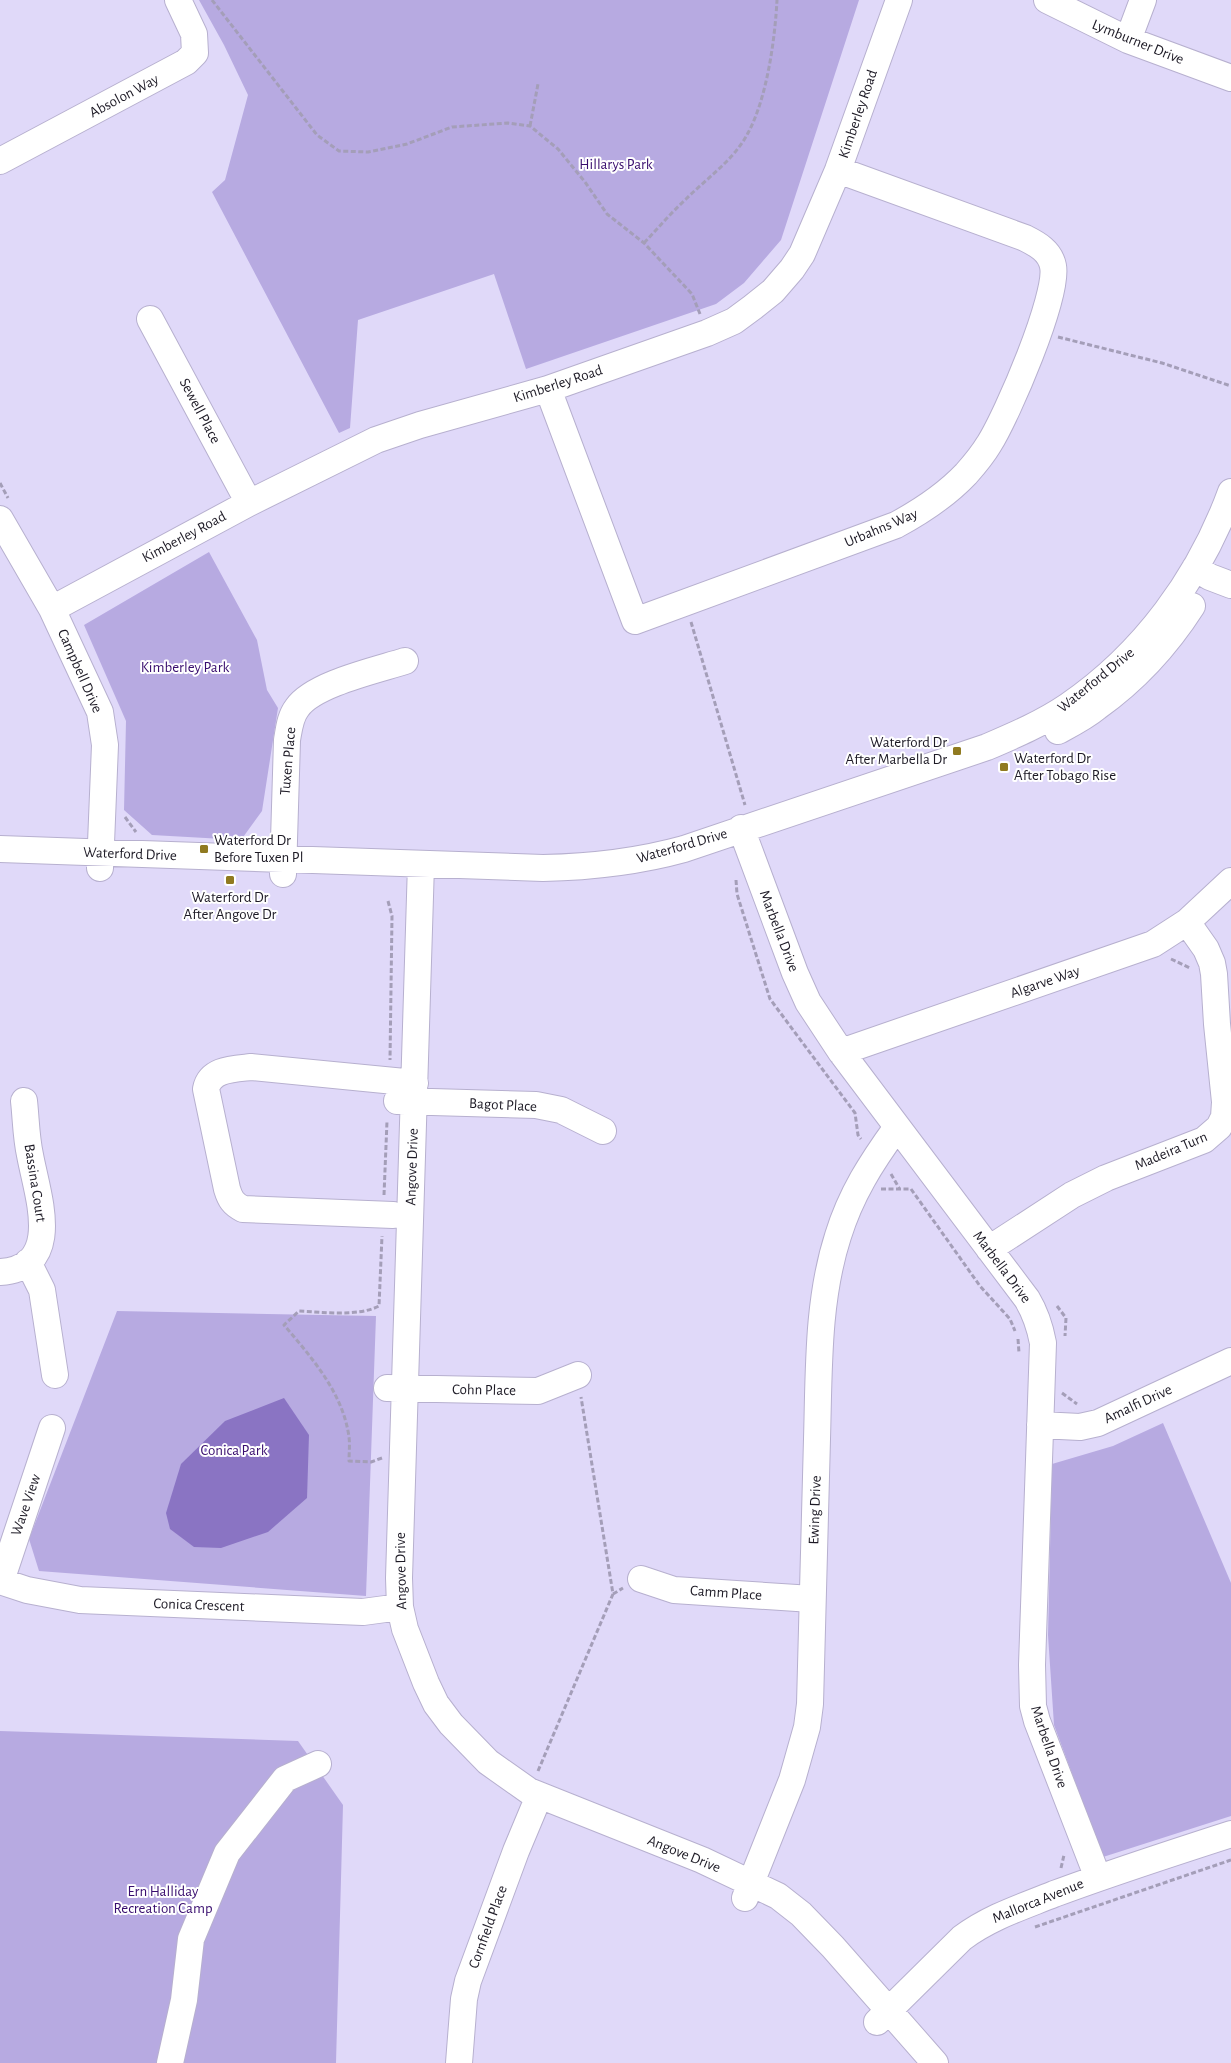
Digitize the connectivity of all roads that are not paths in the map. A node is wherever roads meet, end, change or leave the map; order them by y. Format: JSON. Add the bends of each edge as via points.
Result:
{"nodes":[{"id":1,"x":178,"y":0,"type":"edge"},
{"id":2,"x":899,"y":0,"type":"edge"},
{"id":3,"x":1047,"y":0,"type":"edge"},
{"id":4,"x":1143,"y":0,"type":"edge"},
{"id":5,"x":1128,"y":40,"type":"junction"},
{"id":6,"x":1231,"y":78,"type":"edge"},
{"id":7,"x":0,"y":161,"type":"edge"},
{"id":8,"x":838,"y":170,"type":"junction"},
{"id":9,"x":150,"y":319,"type":"dead end"},
{"id":10,"x":548,"y":389,"type":"junction"},
{"id":11,"x":1231,"y":492,"type":"edge"},
{"id":12,"x":249,"y":503,"type":"junction"},
{"id":13,"x":0,"y":519,"type":"edge"},
{"id":14,"x":1231,"y":533,"type":"edge"},
{"id":15,"x":6,"y":547,"type":"edge"},
{"id":16,"x":1215,"y":570,"type":"edge"},
{"id":17,"x":52,"y":609,"type":"junction"},
{"id":18,"x":405,"y":661,"type":"dead end"},
{"id":19,"x":746,"y":832,"type":"junction"},
{"id":20,"x":0,"y":849,"type":"edge"},
{"id":21,"x":100,"y":860,"type":"junction"},
{"id":22,"x":0,"y":864,"type":"edge"},
{"id":23,"x":283,"y":867,"type":"junction"},
{"id":24,"x":412,"y":872,"type":"junction"},
{"id":25,"x":1231,"y":881,"type":"edge"},
{"id":26,"x":1187,"y":922,"type":"junction"},
{"id":27,"x":841,"y":1052,"type":"junction"},
{"id":28,"x":406,"y":1092,"type":"junction"},
{"id":29,"x":24,"y":1101,"type":"dead end"},
{"id":30,"x":897,"y":1127,"type":"junction"},
{"id":31,"x":603,"y":1130,"type":"dead end"},
{"id":32,"x":393,"y":1215,"type":"junction"},
{"id":33,"x":989,"y":1250,"type":"junction"},
{"id":34,"x":28,"y":1262,"type":"junction"},
{"id":35,"x":0,"y":1272,"type":"edge"},
{"id":36,"x":1231,"y":1361,"type":"edge"},
{"id":37,"x":55,"y":1375,"type":"dead end"},
{"id":38,"x":578,"y":1375,"type":"road end"},
{"id":39,"x":396,"y":1388,"type":"junction"},
{"id":40,"x":1040,"y":1425,"type":"junction"},
{"id":41,"x":52,"y":1428,"type":"dead end"},
{"id":42,"x":641,"y":1578,"type":"dead end"},
{"id":43,"x":0,"y":1581,"type":"edge"},
{"id":44,"x":812,"y":1599,"type":"junction"},
{"id":45,"x":393,"y":1608,"type":"junction"},
{"id":46,"x":318,"y":1764,"type":"dead end"},
{"id":47,"x":533,"y":1799,"type":"junction"},
{"id":48,"x":1231,"y":1834,"type":"edge"},
{"id":49,"x":1098,"y":1878,"type":"junction"},
{"id":50,"x":749,"y":1891,"type":"junction"},
{"id":51,"x":883,"y":2016,"type":"junction"},
{"id":52,"x":170,"y":2063,"type":"edge"},
{"id":53,"x":459,"y":2063,"type":"edge"},
{"id":54,"x":913,"y":2063,"type":"edge"},
{"id":55,"x":935,"y":2063,"type":"edge"}],
"edges":[{"from":1,"to":7,"type":"street","name":"Absolon Way","via":[[194,34],[195,53],[186,62]]},
{"from":2,"to":8,"type":"street","name":"Kimberley Road"},
{"from":3,"to":5,"type":"street","name":"Lymburner Drive"},
{"from":4,"to":5,"type":"street"},
{"from":5,"to":6,"type":"street","name":"Lymburner Drive"},
{"from":8,"to":10,"type":"street","name":"Kimberley Road","via":[[802,254],[773,291],[753,307],[734,321],[707,333]]},
{"from":8,"to":10,"type":"street","name":"Urbahns Way","via":[[1025,238],[1039,245],[1049,257],[1054,273],[1038,332],[1006,412],[989,445],[943,496],[896,525],[635,620]]},
{"from":9,"to":12,"type":"street","name":"Sewell Place"},
{"from":10,"to":12,"type":"street","name":"Kimberley Road","via":[[376,440]]},
{"from":11,"to":16,"type":"street","name":"Waterford Drive","via":[[1220,522]]},
{"from":12,"to":17,"type":"street","name":"Kimberley Road"},
{"from":13,"to":15,"type":"street","name":"Campbell Drive"},
{"from":14,"to":16,"type":"street","name":"Waterford Drive"},
{"from":15,"to":17,"type":"street","name":"Campbell Drive"},
{"from":16,"to":19,"type":"street","name":"Waterford Drive","via":[[1156,655],[1126,685],[1096,709],[1040,742],[976,768]]},
{"from":17,"to":21,"type":"street","name":"Campbell Drive","via":[[94,697],[104,728]]},
{"from":18,"to":23,"type":"street","name":"Tuxen Place","via":[[325,687],[296,708],[287,740]]},
{"from":19,"to":24,"type":"street","name":"Waterford Drive","via":[[654,873],[624,878],[552,884]]},
{"from":19,"to":27,"type":"street","name":"Marbella Drive","via":[[795,973],[808,1002]]},
{"from":20,"to":21,"type":"street","name":"Waterford Drive"},
{"from":21,"to":22,"type":"street","name":"Waterford Drive"},
{"from":21,"to":23,"type":"street","name":"Waterford Drive"},
{"from":23,"to":24,"type":"street","name":"Waterford Drive"},
{"from":24,"to":28,"type":"street","name":"Angove Drive"},
{"from":25,"to":26,"type":"street","name":"Algarve Way"},
{"from":26,"to":27,"type":"street","name":"Algarve Way","via":[[1165,938],[1134,952]]},
{"from":26,"to":33,"type":"street","name":"Madeira Turn","via":[[1206,949],[1214,974],[1225,1102],[1224,1117],[1219,1127],[1204,1140],[1106,1178],[1072,1195]]},
{"from":27,"to":30,"type":"street","name":"Marbella Drive"},
{"from":28,"to":31,"type":"street","name":"Bagot Place","via":[[536,1105],[561,1110]]},
{"from":28,"to":32,"type":"street","name":"Angove Drive"},
{"from":28,"to":32,"type":"street","name":"Bagot Place","via":[[251,1067],[235,1068],[213,1076],[206,1089],[227,1189],[233,1203],[243,1209]]},
{"from":28,"to":39,"type":"street","name":"Angove Drive"},
{"from":29,"to":34,"type":"street","name":"Bassina Court","via":[[29,1153],[43,1223],[39,1246]]},
{"from":30,"to":33,"type":"street","name":"Marbella Drive"},
{"from":30,"to":44,"type":"street","name":"Ewing Drive","via":[[868,1167],[852,1198],[837,1237],[828,1282],[820,1345]]},
{"from":32,"to":39,"type":"street","name":"Angove Drive"},
{"from":33,"to":40,"type":"street","name":"Marbella Drive","via":[[1027,1299],[1040,1327],[1043,1344]]},
{"from":34,"to":35,"type":"street","via":[[20,1268]]},
{"from":34,"to":37,"type":"street","via":[[42,1290]]},
{"from":36,"to":40,"type":"street","name":"Amalfi Drive","via":[[1098,1422],[1080,1427]]},
{"from":38,"to":39,"type":"street","name":"Cohn Place","via":[[538,1391]]},
{"from":39,"to":45,"type":"street","name":"Angove Drive","via":[[383,1552]]},
{"from":40,"to":49,"type":"street","name":"Marbella Drive","via":[[1033,1706]]},
{"from":41,"to":43,"type":"street","name":"Wave View"},
{"from":42,"to":44,"type":"street","name":"Camm Place","via":[[674,1590]]},
{"from":43,"to":45,"type":"street","name":"Conica Crescent","via":[[27,1590],[80,1600],[363,1612]]},
{"from":44,"to":50,"type":"street","name":"Ewing Drive","via":[[807,1727],[792,1780]]},
{"from":45,"to":47,"type":"street","name":"Angove Drive","via":[[402,1669],[420,1708],[456,1756],[486,1782]]},
{"from":46,"to":52,"type":"street","via":[[286,1779],[227,1853],[191,1939],[184,2000]]},
{"from":47,"to":50,"type":"street","name":"Angove Drive","via":[[564,1826]]},
{"from":47,"to":53,"type":"street","name":"Cornfield Place","via":[[468,1981]]},
{"from":48,"to":49,"type":"street","name":"Mallorca Avenue"},
{"from":49,"to":51,"type":"street","name":"Mallorca Avenue","via":[[1049,1910],[995,1917],[976,1928]]},
{"from":50,"to":51,"type":"street","name":"Angove Drive","via":[[798,1932]]},
{"from":51,"to":54,"type":"street","name":"Angove Drive"},
{"from":51,"to":55,"type":"street","name":"Angove Drive"}]}
